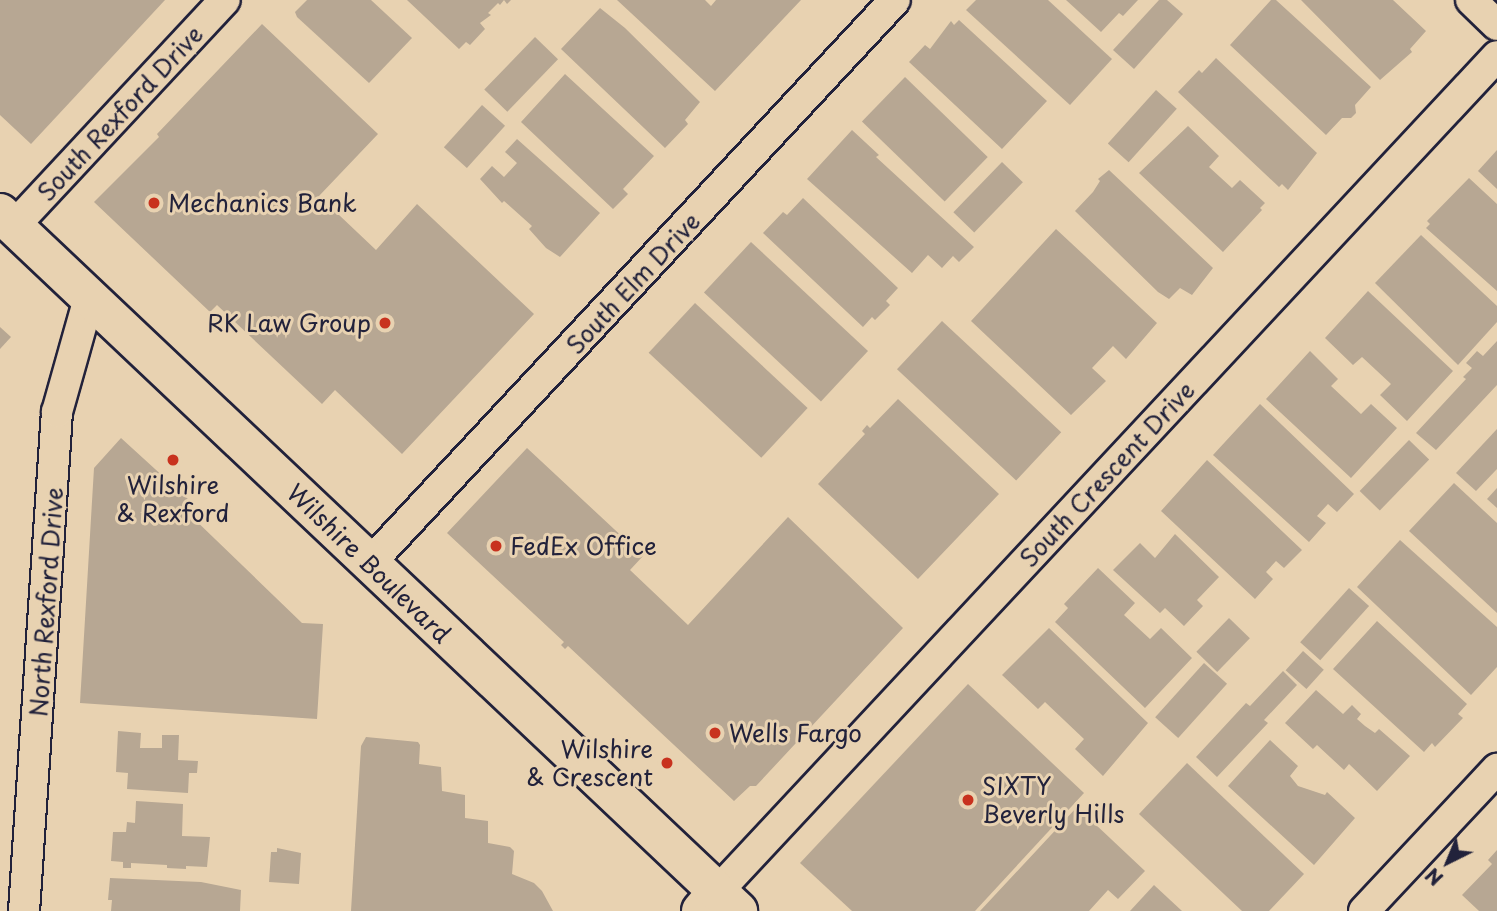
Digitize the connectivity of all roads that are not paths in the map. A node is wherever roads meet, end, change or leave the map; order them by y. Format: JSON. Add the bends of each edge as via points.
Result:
{"nodes":[{"id":1,"x":225,"y":0,"type":"edge"},
{"id":2,"x":895,"y":0,"type":"edge"},
{"id":3,"x":1471,"y":0,"type":"edge"},
{"id":4,"x":1497,"y":24,"type":"edge"},
{"id":5,"x":1497,"y":56,"type":"edge"},
{"id":6,"x":7,"y":220,"type":"edge"},
{"id":7,"x":89,"y":298,"type":"junction"},
{"id":8,"x":369,"y":564,"type":"junction"},
{"id":9,"x":1497,"y":769,"type":"edge"},
{"id":10,"x":719,"y":905,"type":"edge"},
{"id":11,"x":24,"y":911,"type":"edge"},
{"id":12,"x":1364,"y":911,"type":"edge"}],
"edges":[{"from":1,"to":6,"type":"street","name":"South Rexford Drive"},
{"from":2,"to":8,"type":"street","name":"South Elm Drive"},
{"from":3,"to":4,"type":"street"},
{"from":5,"to":10,"type":"street","name":"South Crescent Drive"},
{"from":6,"to":7,"type":"main road","name":"Wilshire Boulevard"},
{"from":7,"to":8,"type":"main road","name":"Wilshire Boulevard"},
{"from":7,"to":11,"type":"street","name":"North Rexford Drive","via":[[57,412]]},
{"from":8,"to":10,"type":"main road","name":"Wilshire Boulevard"},
{"from":9,"to":12,"type":"street"}]}
